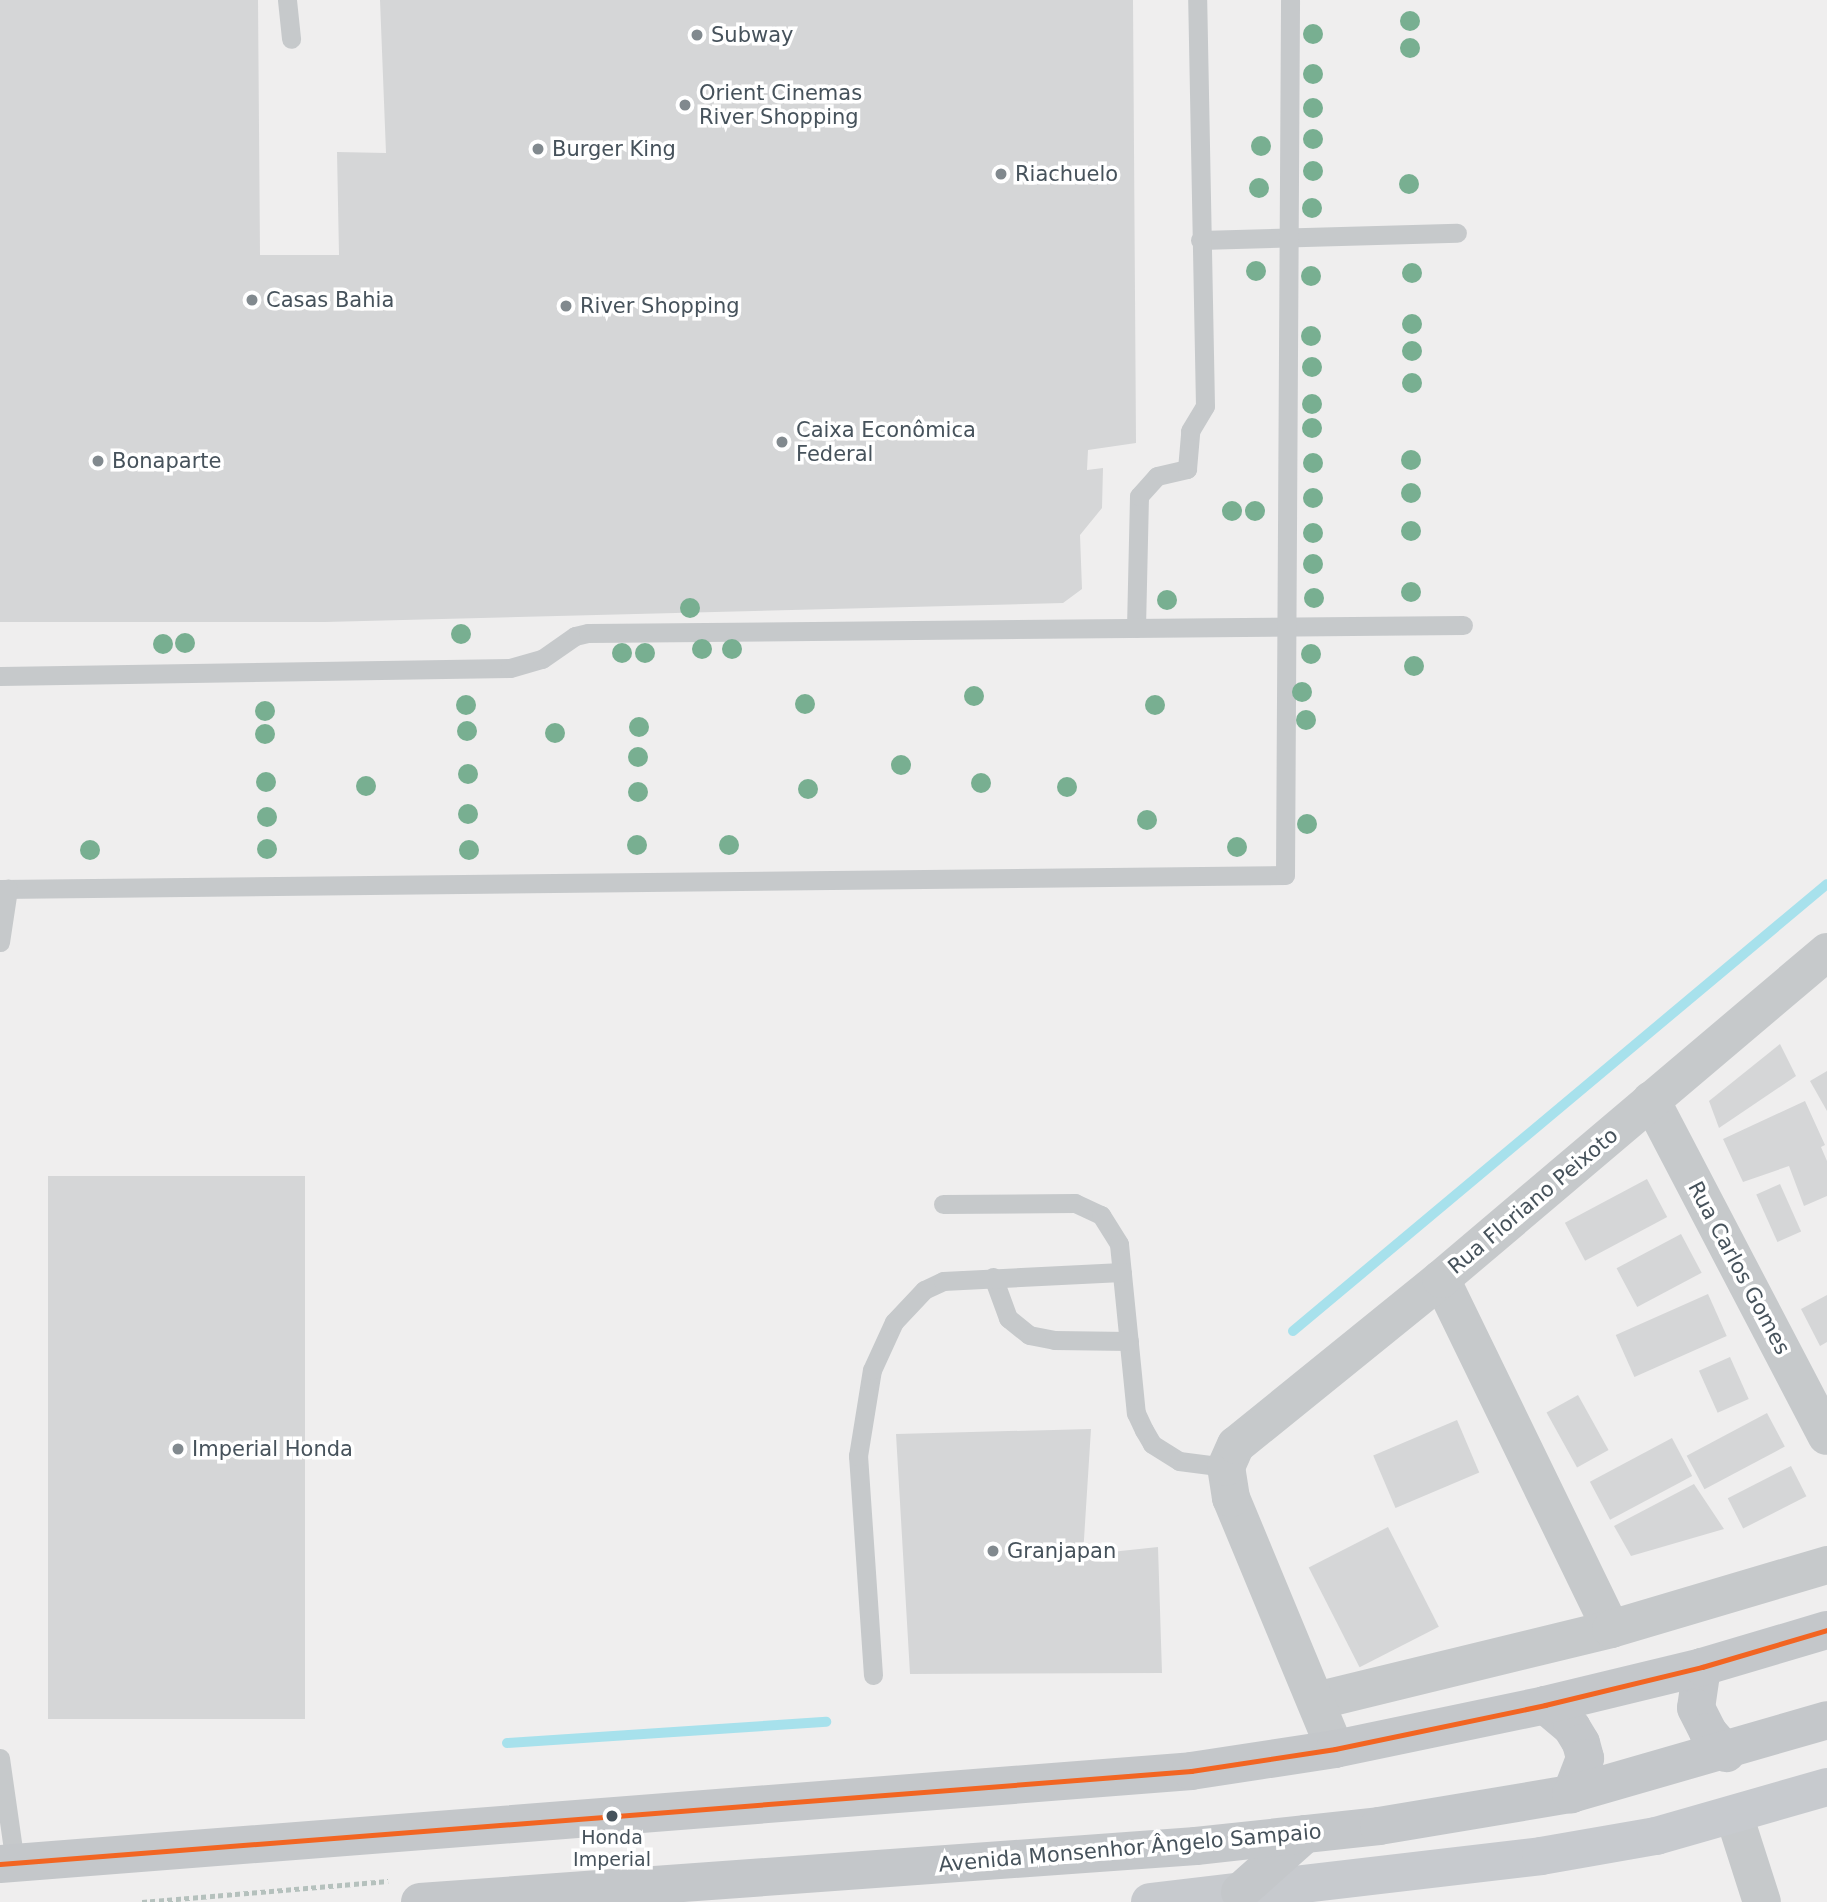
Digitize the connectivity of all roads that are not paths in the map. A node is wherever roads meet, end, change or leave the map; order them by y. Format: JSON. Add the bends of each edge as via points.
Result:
{"nodes":[{"id":1,"x":287,"y":0,"type":"edge"},
{"id":2,"x":1197,"y":0,"type":"edge"},
{"id":3,"x":1290,"y":0,"type":"edge"},
{"id":4,"x":291,"y":39,"type":"dead end"},
{"id":5,"x":1457,"y":233,"type":"dead end"},
{"id":6,"x":1288,"y":238,"type":"junction"},
{"id":7,"x":1200,"y":240,"type":"junction"},
{"id":8,"x":1463,"y":625,"type":"dead end"},
{"id":9,"x":1286,"y":627,"type":"junction"},
{"id":10,"x":1136,"y":628,"type":"junction"},
{"id":11,"x":0,"y":676,"type":"edge"},
{"id":12,"x":4,"y":889,"type":"edge"},
{"id":13,"x":0,"y":942,"type":"edge"},
{"id":14,"x":1827,"y":952,"type":"edge"},
{"id":15,"x":1651,"y":1100,"type":"junction"},
{"id":16,"x":943,"y":1204,"type":"dead end"},
{"id":17,"x":1122,"y":1272,"type":"junction"},
{"id":18,"x":993,"y":1277,"type":"junction"},
{"id":19,"x":1441,"y":1279,"type":"junction"},
{"id":20,"x":1129,"y":1342,"type":"junction"},
{"id":21,"x":1827,"y":1436,"type":"edge"},
{"id":22,"x":1231,"y":1456,"type":"junction"},
{"id":23,"x":1827,"y":1565,"type":"edge"},
{"id":24,"x":1611,"y":1629,"type":"junction"},
{"id":25,"x":1827,"y":1630,"type":"edge"},
{"id":26,"x":1702,"y":1667,"type":"junction"},
{"id":27,"x":873,"y":1675,"type":"dead end"},
{"id":28,"x":1317,"y":1700,"type":"junction"},
{"id":29,"x":1545,"y":1705,"type":"junction"},
{"id":30,"x":1827,"y":1720,"type":"edge"},
{"id":31,"x":1335,"y":1749,"type":"junction"},
{"id":32,"x":1726,"y":1753,"type":"junction"},
{"id":33,"x":0,"y":1758,"type":"edge"},
{"id":34,"x":1827,"y":1787,"type":"edge"},
{"id":35,"x":1571,"y":1794,"type":"junction"},
{"id":36,"x":1734,"y":1815,"type":"junction"},
{"id":37,"x":1305,"y":1834,"type":"junction"},
{"id":38,"x":7,"y":1864,"type":"edge"},
{"id":39,"x":1240,"y":1892,"type":"junction"},
{"id":40,"x":420,"y":1902,"type":"edge"},
{"id":41,"x":1150,"y":1902,"type":"edge"},
{"id":42,"x":1762,"y":1902,"type":"edge"}],
"edges":[{"from":1,"to":4,"type":"lane"},
{"from":2,"to":7,"type":"lane"},
{"from":3,"to":6,"type":"lane"},
{"from":5,"to":6,"type":"lane"},
{"from":6,"to":7,"type":"lane"},
{"from":6,"to":9,"type":"lane"},
{"from":7,"to":10,"type":"lane","via":[[1205,406],[1190,431],[1187,469],[1157,476],[1139,496]]},
{"from":8,"to":9,"type":"lane"},
{"from":9,"to":10,"type":"lane"},
{"from":9,"to":12,"type":"lane","via":[[1285,875]]},
{"from":10,"to":11,"type":"lane","via":[[587,633],[542,659],[510,668]]},
{"from":12,"to":13,"type":"lane"},
{"from":14,"to":15,"type":"street","name":"Rua Floriano Peixoto"},
{"from":15,"to":19,"type":"street","name":"Rua Floriano Peixoto"},
{"from":15,"to":21,"type":"street","name":"Rua Carlos Gomes"},
{"from":16,"to":17,"type":"lane","via":[[1085,1205],[1111,1225]]},
{"from":17,"to":18,"type":"lane"},
{"from":17,"to":20,"type":"lane"},
{"from":18,"to":20,"type":"lane","via":[[1008,1318],[1029,1335]]},
{"from":18,"to":27,"type":"lane","via":[[943,1281],[924,1290],[894,1322],[872,1370],[858,1455]]},
{"from":19,"to":22,"type":"street","name":"Rua Floriano Peixoto"},
{"from":19,"to":24,"type":"street"},
{"from":20,"to":22,"type":"lane","via":[[1136,1413],[1152,1444],[1179,1461]]},
{"from":22,"to":28,"type":"street","via":[[1231,1499]]},
{"from":23,"to":24,"type":"street"},
{"from":24,"to":28,"type":"street"},
{"from":25,"to":26,"type":"main road"},
{"from":26,"to":29,"type":"main road"},
{"from":26,"to":32,"type":"main road","via":[[1696,1708]]},
{"from":28,"to":31,"type":"street"},
{"from":29,"to":31,"type":"main road"},
{"from":29,"to":35,"type":"main road","via":[[1572,1728],[1583,1751],[1583,1766]]},
{"from":30,"to":32,"type":"main road","name":"Avenida Monsenhor Ângelo Sampaio"},
{"from":31,"to":38,"type":"main road","via":[[1191,1771]]},
{"from":32,"to":35,"type":"main road","name":"Avenida Monsenhor Ângelo Sampaio"},
{"from":33,"to":38,"type":"lane"},
{"from":34,"to":36,"type":"street"},
{"from":35,"to":37,"type":"main road","name":"Avenida Monsenhor Ângelo Sampaio"},
{"from":36,"to":39,"type":"street","via":[[1656,1836],[1541,1856]]},
{"from":36,"to":42,"type":"street"},
{"from":37,"to":39,"type":"main road"},
{"from":37,"to":40,"type":"main road","name":"Avenida Monsenhor Ângelo Sampaio","via":[[1196,1846]]},
{"from":39,"to":41,"type":"street"}]}
